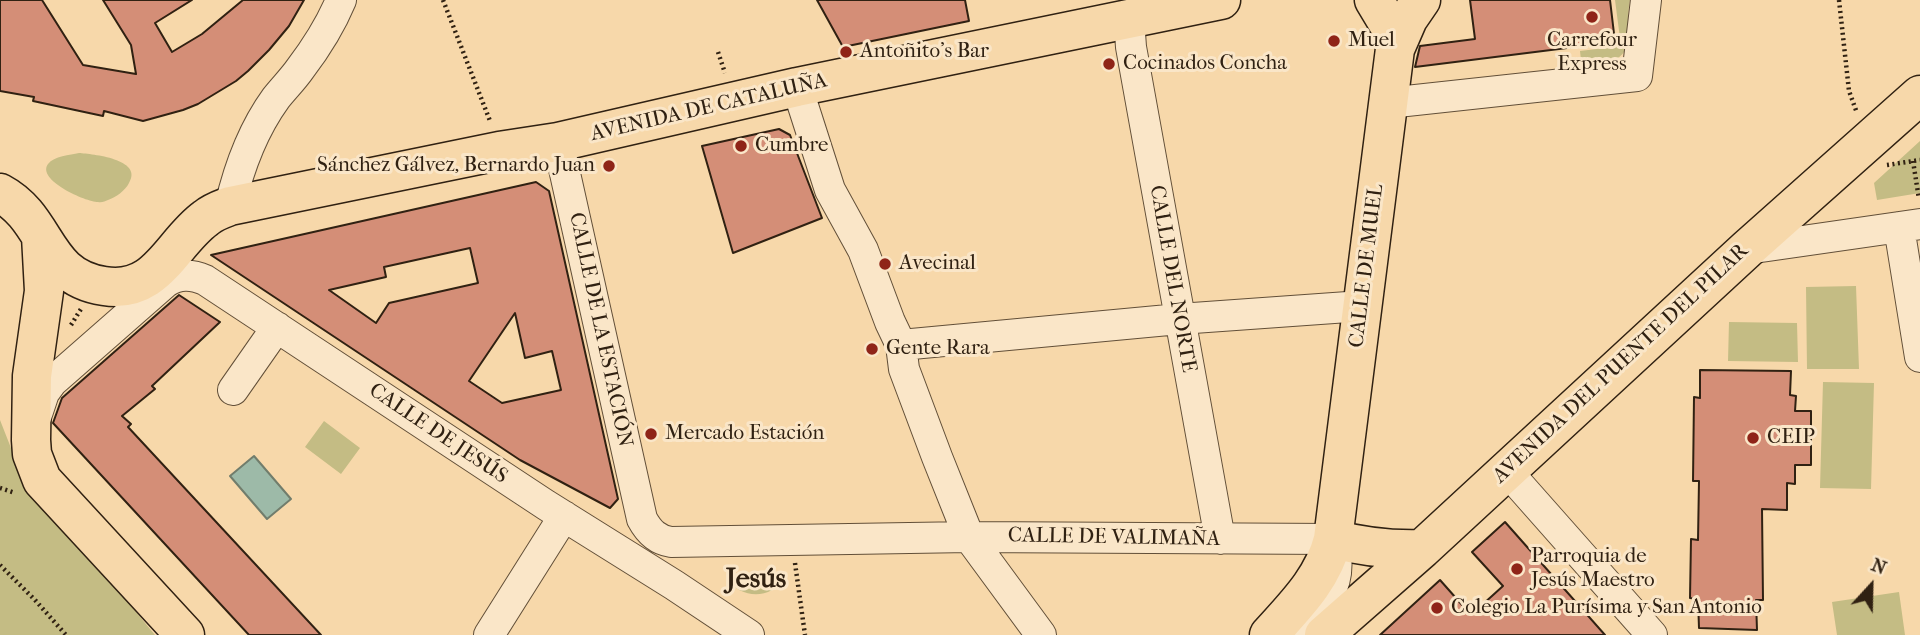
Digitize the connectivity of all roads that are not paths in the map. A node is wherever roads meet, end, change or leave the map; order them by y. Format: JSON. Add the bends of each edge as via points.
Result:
{"nodes":[{"id":1,"x":341,"y":0,"type":"edge"},
{"id":2,"x":1221,"y":0,"type":"edge"},
{"id":3,"x":1374,"y":0,"type":"edge"},
{"id":4,"x":1421,"y":0,"type":"edge"},
{"id":5,"x":1646,"y":0,"type":"edge"},
{"id":6,"x":1129,"y":19,"type":"junction"},
{"id":7,"x":1395,"y":49,"type":"junction"},
{"id":8,"x":797,"y":87,"type":"junction"},
{"id":9,"x":1920,"y":95,"type":"edge"},
{"id":10,"x":1388,"y":103,"type":"junction"},
{"id":11,"x":558,"y":142,"type":"junction"},
{"id":12,"x":0,"y":193,"type":"edge"},
{"id":13,"x":215,"y":215,"type":"junction"},
{"id":14,"x":1913,"y":216,"type":"edge"},
{"id":15,"x":41,"y":236,"type":"junction"},
{"id":16,"x":1747,"y":249,"type":"junction"},
{"id":17,"x":205,"y":280,"type":"junction"},
{"id":18,"x":1362,"y":306,"type":"junction"},
{"id":19,"x":1179,"y":319,"type":"junction"},
{"id":20,"x":277,"y":327,"type":"junction"},
{"id":21,"x":901,"y":345,"type":"junction"},
{"id":22,"x":1920,"y":357,"type":"edge"},
{"id":23,"x":233,"y":390,"type":"dead end"},
{"id":24,"x":32,"y":434,"type":"junction"},
{"id":25,"x":1506,"y":470,"type":"junction"},
{"id":26,"x":564,"y":516,"type":"junction"},
{"id":27,"x":642,"y":519,"type":"junction"},
{"id":28,"x":969,"y":537,"type":"junction"},
{"id":29,"x":1220,"y":539,"type":"junction"},
{"id":30,"x":1333,"y":539,"type":"junction"},
{"id":31,"x":687,"y":542,"type":"junction"},
{"id":32,"x":610,"y":544,"type":"junction"},
{"id":33,"x":1422,"y":549,"type":"junction"},
{"id":34,"x":674,"y":585,"type":"junction"},
{"id":35,"x":497,"y":632,"type":"edge"},
{"id":36,"x":185,"y":635,"type":"edge"},
{"id":37,"x":748,"y":635,"type":"edge"},
{"id":38,"x":1041,"y":635,"type":"edge"},
{"id":39,"x":1269,"y":635,"type":"edge"},
{"id":40,"x":1305,"y":635,"type":"edge"},
{"id":41,"x":1324,"y":635,"type":"edge"},
{"id":42,"x":1652,"y":635,"type":"edge"}],
"edges":[{"from":1,"to":13,"type":"street","via":[[249,145]]},
{"from":2,"to":6,"type":"main road","name":"AVENIDA DE CATALUÑA"},
{"from":3,"to":7,"type":"main road","via":[[1392,30]]},
{"from":4,"to":7,"type":"main road","name":"CALLE DE MUEL"},
{"from":5,"to":10,"type":"street","via":[[1637,76]]},
{"from":6,"to":8,"type":"main road","name":"AVENIDA DE CATALUÑA"},
{"from":6,"to":19,"type":"street","name":"CALLE DEL NORTE"},
{"from":7,"to":10,"type":"main road","name":"CALLE DE MUEL"},
{"from":8,"to":11,"type":"main road","name":"AVENIDA DE CATALUÑA"},
{"from":8,"to":21,"type":"street","via":[[830,190],[863,250]]},
{"from":9,"to":16,"type":"main road","name":"AVENIDA DEL PUENTE DEL PILAR"},
{"from":10,"to":18,"type":"main road","name":"CALLE DE MUEL"},
{"from":11,"to":13,"type":"main road","name":"AVENIDA DE CATALUÑA"},
{"from":11,"to":27,"type":"street","name":"CALLE DE LA ESTACIÓN"},
{"from":12,"to":15,"type":"main road","via":[[22,209]]},
{"from":13,"to":15,"type":"main road","via":[[148,278],[111,288],[69,274]]},
{"from":13,"to":17,"type":"street","via":[[197,254]]},
{"from":14,"to":16,"type":"street"},
{"from":14,"to":22,"type":"street"},
{"from":15,"to":24,"type":"main road","via":[[44,291],[32,376]]},
{"from":16,"to":25,"type":"main road","name":"AVENIDA DEL PUENTE DEL PILAR"},
{"from":17,"to":20,"type":"street","name":"CALLE DE JESÚS"},
{"from":17,"to":24,"type":"street","via":[[180,275],[166,282],[68,367],[44,394]]},
{"from":18,"to":19,"type":"street"},
{"from":18,"to":30,"type":"main road","name":"CALLE DE MUEL"},
{"from":19,"to":21,"type":"street"},
{"from":19,"to":29,"type":"street","name":"CALLE DEL NORTE"},
{"from":20,"to":23,"type":"street"},
{"from":20,"to":26,"type":"street","name":"CALLE DE JESÚS"},
{"from":21,"to":28,"type":"street","via":[[904,369]]},
{"from":24,"to":36,"type":"main road","via":[[32,454],[42,481]]},
{"from":25,"to":33,"type":"main road","name":"AVENIDA DEL PUENTE DEL PILAR"},
{"from":25,"to":42,"type":"street"},
{"from":26,"to":32,"type":"street","name":"CALLE DE JESÚS"},
{"from":26,"to":35,"type":"street"},
{"from":27,"to":31,"type":"street","via":[[658,538]]},
{"from":27,"to":32,"type":"street"},
{"from":28,"to":29,"type":"street","name":"CALLE DE VALIMAÑA"},
{"from":28,"to":31,"type":"street","name":"CALLE DE VALIMAÑA","via":[[792,547]]},
{"from":28,"to":38,"type":"street"},
{"from":29,"to":30,"type":"street","name":"CALLE DE VALIMAÑA"},
{"from":30,"to":33,"type":"main road","via":[[1367,548]]},
{"from":30,"to":39,"type":"main road","via":[[1311,587]]},
{"from":30,"to":40,"type":"street","via":[[1334,585]]},
{"from":31,"to":34,"type":"street","via":[[674,563]]},
{"from":32,"to":34,"type":"street","name":"CALLE DE JESÚS"},
{"from":33,"to":41,"type":"main road","name":"AVENIDA DEL PUENTE DEL PILAR"},
{"from":34,"to":37,"type":"street","name":"CALLE DE JESÚS"}]}
